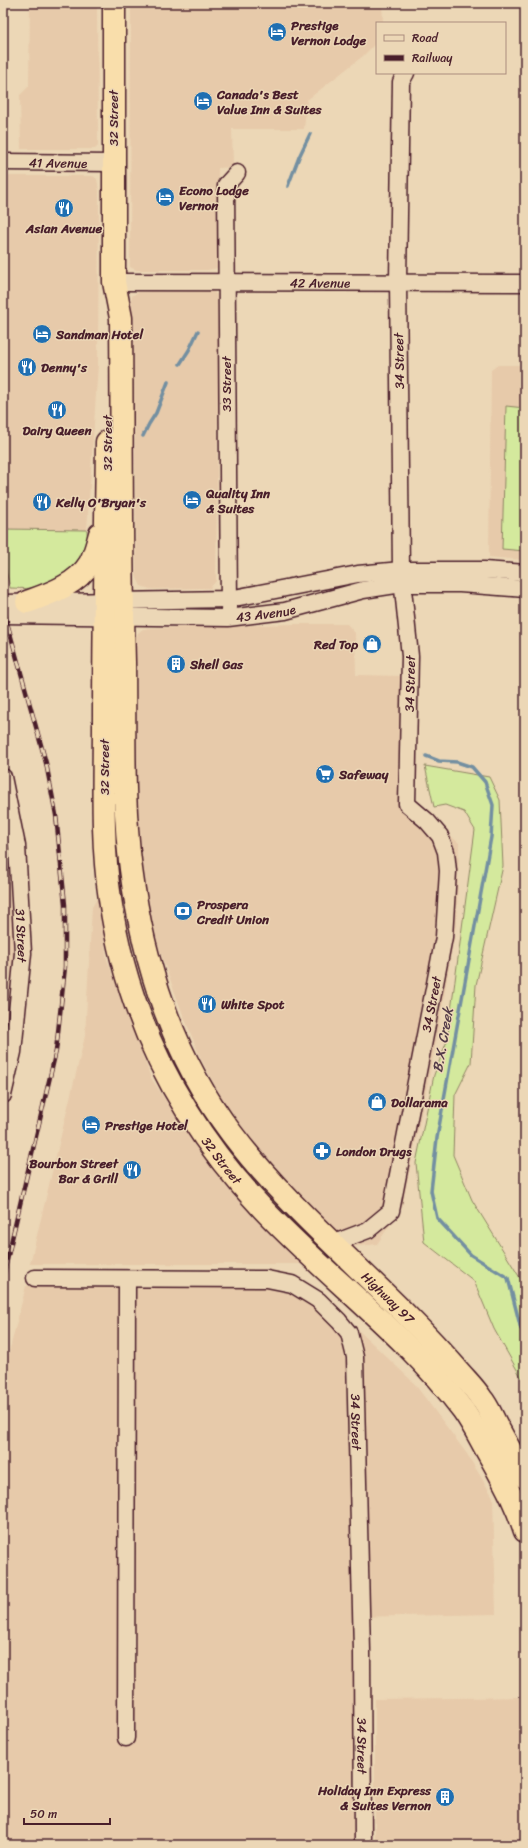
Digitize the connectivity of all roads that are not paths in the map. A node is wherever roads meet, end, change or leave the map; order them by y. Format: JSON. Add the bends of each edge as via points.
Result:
{"nodes":[{"id":1,"x":114,"y":3,"type":"edge"},
{"id":2,"x":405,"y":74,"type":"edge"},
{"id":3,"x":3,"y":162,"type":"edge"},
{"id":4,"x":113,"y":163,"type":"junction"},
{"id":5,"x":237,"y":173,"type":"dead end"},
{"id":6,"x":398,"y":281,"type":"junction"},
{"id":7,"x":114,"y":282,"type":"junction"},
{"id":8,"x":226,"y":282,"type":"junction"},
{"id":9,"x":525,"y":283,"type":"edge"},
{"id":10,"x":106,"y":505,"type":"junction"},
{"id":11,"x":525,"y":573,"type":"edge"},
{"id":12,"x":402,"y":577,"type":"junction"},
{"id":13,"x":518,"y":589,"type":"edge"},
{"id":14,"x":229,"y":598,"type":"junction"},
{"id":15,"x":27,"y":602,"type":"junction"},
{"id":16,"x":3,"y":603,"type":"edge"},
{"id":17,"x":525,"y":603,"type":"edge"},
{"id":18,"x":114,"y":608,"type":"junction"},
{"id":19,"x":3,"y":615,"type":"edge"},
{"id":20,"x":228,"y":618,"type":"junction"},
{"id":21,"x":3,"y":777,"type":"edge"},
{"id":22,"x":152,"y":976,"type":"junction"},
{"id":23,"x":129,"y":983,"type":"junction"},
{"id":24,"x":3,"y":1095,"type":"edge"},
{"id":25,"x":230,"y":1132,"type":"joint"},
{"id":26,"x":264,"y":1211,"type":"joint"},
{"id":27,"x":334,"y":1243,"type":"junction"},
{"id":28,"x":35,"y":1278,"type":"dead end"},
{"id":29,"x":127,"y":1279,"type":"junction"},
{"id":30,"x":525,"y":1477,"type":"edge"},
{"id":31,"x":525,"y":1531,"type":"edge"},
{"id":32,"x":126,"y":1738,"type":"dead end"},
{"id":33,"x":364,"y":1845,"type":"edge"}],
"edges":[{"from":1,"to":4,"type":"highway","name":"32 Street"},
{"from":2,"to":6,"type":"street","name":"34 Street","via":[[401,82]]},
{"from":3,"to":4,"type":"street","name":"41 Avenue"},
{"from":4,"to":7,"type":"highway","name":"32 Street"},
{"from":5,"to":8,"type":"street","name":"33 Street","via":[[226,185]]},
{"from":6,"to":8,"type":"street","name":"42 Avenue"},
{"from":6,"to":9,"type":"street","name":"42 Avenue"},
{"from":6,"to":12,"type":"street","name":"34 Street"},
{"from":7,"to":8,"type":"street","name":"42 Avenue"},
{"from":7,"to":10,"type":"highway","name":"32 Street","via":[[107,318]]},
{"from":7,"to":18,"type":"highway","name":"32 Street","via":[[121,318]]},
{"from":8,"to":14,"type":"street","name":"33 Street"},
{"from":10,"to":15,"type":"highway","via":[[90,564],[66,585]]},
{"from":10,"to":18,"type":"highway","name":"32 Street"},
{"from":11,"to":12,"type":"street","name":"43 Avenue","via":[[484,570]]},
{"from":12,"to":13,"type":"street","name":"43 Avenue"},
{"from":12,"to":14,"type":"street","name":"43 Avenue","via":[[358,574]]},
{"from":12,"to":20,"type":"street","name":"43 Avenue","via":[[285,610]]},
{"from":12,"to":27,"type":"street","name":"34 Street","via":[[410,656],[407,804],[440,836],[446,852],[448,871],[444,937],[391,1211],[368,1230]]},
{"from":13,"to":17,"type":"street"},
{"from":14,"to":18,"type":"street","name":"43 Avenue"},
{"from":14,"to":20,"type":"street","name":"33 Street"},
{"from":15,"to":16,"type":"street","name":"43 Avenue"},
{"from":15,"to":18,"type":"street","name":"43 Avenue"},
{"from":18,"to":19,"type":"street","name":"43 Avenue"},
{"from":18,"to":20,"type":"street","name":"43 Avenue"},
{"from":18,"to":22,"type":"highway","name":"32 Street","via":[[131,866],[138,916]]},
{"from":18,"to":23,"type":"highway","name":"32 Street","via":[[104,818],[109,897]]},
{"from":21,"to":24,"type":"street","name":"31 Street","via":[[17,846],[23,954],[13,1052]]},
{"from":22,"to":23,"type":"street"},
{"from":22,"to":25,"type":"highway","name":"32 Street","via":[[185,1055],[206,1096]]},
{"from":23,"to":26,"type":"highway","name":"32 Street","via":[[158,1060],[182,1103],[206,1142]]},
{"from":25,"to":27,"type":"highway","name":"Highway 97","via":[[266,1175]]},
{"from":26,"to":31,"type":"highway","name":"Highway 97","via":[[410,1347],[465,1412],[517,1505]]},
{"from":27,"to":30,"type":"highway","name":"Highway 97","via":[[426,1333],[483,1399]]},
{"from":28,"to":29,"type":"street","name":"34 Street"},
{"from":29,"to":32,"type":"street"},
{"from":29,"to":33,"type":"street","name":"34 Street","via":[[267,1279],[292,1284],[318,1300],[349,1333],[356,1357]]}]}
